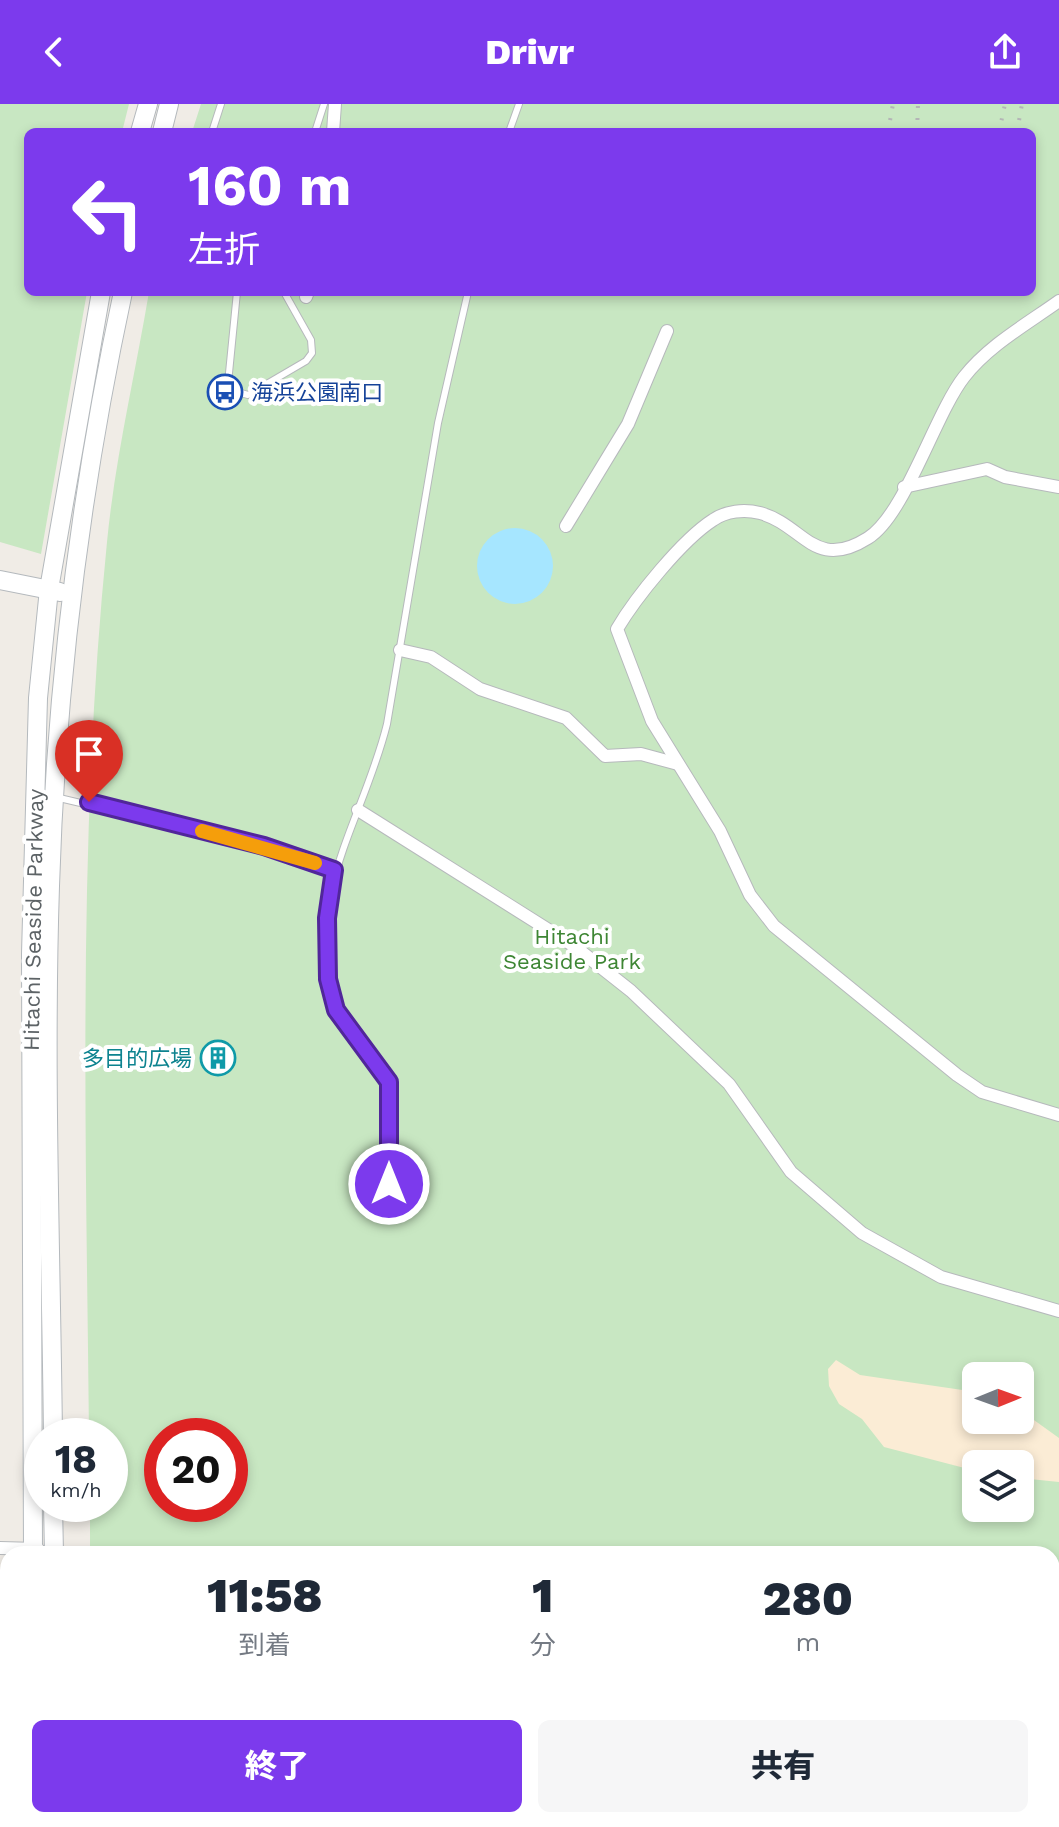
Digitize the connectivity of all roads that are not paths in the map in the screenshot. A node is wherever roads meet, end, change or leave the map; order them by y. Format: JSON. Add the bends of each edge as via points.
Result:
{"nodes":[{"id":1,"x":148,"y":104,"type":"edge"},
{"id":2,"x":169,"y":104,"type":"edge"},
{"id":3,"x":221,"y":104,"type":"edge"},
{"id":4,"x":324,"y":104,"type":"edge"},
{"id":5,"x":335,"y":104,"type":"edge"},
{"id":6,"x":519,"y":104,"type":"edge"},
{"id":7,"x":141,"y":128,"type":"edge"},
{"id":8,"x":163,"y":128,"type":"edge"},
{"id":9,"x":213,"y":128,"type":"edge"},
{"id":10,"x":316,"y":128,"type":"edge"},
{"id":11,"x":333,"y":128,"type":"edge"},
{"id":12,"x":510,"y":128,"type":"edge"},
{"id":13,"x":100,"y":296,"type":"edge"},
{"id":14,"x":122,"y":296,"type":"edge"},
{"id":15,"x":237,"y":296,"type":"edge"},
{"id":16,"x":286,"y":296,"type":"edge"},
{"id":17,"x":467,"y":296,"type":"edge"},
{"id":18,"x":1059,"y":301,"type":"edge"},
{"id":19,"x":667,"y":331,"type":"dead end"},
{"id":20,"x":904,"y":487,"type":"junction"},
{"id":21,"x":1059,"y":487,"type":"edge"},
{"id":22,"x":566,"y":526,"type":"dead end"},
{"id":23,"x":0,"y":580,"type":"edge"},
{"id":24,"x":49,"y":589,"type":"junction"},
{"id":25,"x":71,"y":594,"type":"junction"},
{"id":26,"x":400,"y":650,"type":"junction"},
{"id":27,"x":678,"y":764,"type":"junction"},
{"id":28,"x":55,"y":797,"type":"junction"},
{"id":29,"x":358,"y":810,"type":"junction"},
{"id":30,"x":334,"y":870,"type":"junction"},
{"id":31,"x":1059,"y":1115,"type":"edge"},
{"id":32,"x":389,"y":1184,"type":"dead end"},
{"id":33,"x":1059,"y":1311,"type":"edge"},
{"id":34,"x":53,"y":1418,"type":"edge"},
{"id":35,"x":53,"y":1522,"type":"edge"},
{"id":36,"x":33,"y":1546,"type":"edge"},
{"id":37,"x":54,"y":1546,"type":"edge"}],
"edges":[{"from":1,"to":7,"type":"main road"},
{"from":2,"to":8,"type":"main road"},
{"from":3,"to":9,"type":"lane"},
{"from":4,"to":10,"type":"lane"},
{"from":5,"to":11,"type":"street"},
{"from":6,"to":12,"type":"lane"},
{"from":13,"to":24,"type":"main road","name":"Hitachi Seaside Parkway"},
{"from":14,"to":25,"type":"main road","name":"Hitachi Seaside Parkway"},
{"from":15,"to":16,"type":"lane","via":[[227,377],[230,388],[248,395],[312,353],[311,340]]},
{"from":17,"to":26,"type":"lane","via":[[438,423]]},
{"from":18,"to":20,"type":"street","via":[[998,344],[963,377]]},
{"from":19,"to":22,"type":"street","via":[[628,424]]},
{"from":20,"to":21,"type":"street","via":[[987,469]]},
{"from":20,"to":27,"type":"street","via":[[875,534],[828,551],[761,513],[726,513],[712,520],[631,606],[617,629],[652,721]]},
{"from":23,"to":24,"type":"main road"},
{"from":24,"to":25,"type":"main road"},
{"from":24,"to":36,"type":"main road","name":"Hitachi Seaside Parkway","via":[[38,698],[32,866]]},
{"from":25,"to":28,"type":"main road","name":"Hitachi Seaside Parkway"},
{"from":26,"to":27,"type":"street","via":[[431,657],[480,689],[566,718],[605,756],[641,754]]},
{"from":26,"to":29,"type":"lane","via":[[378,760]]},
{"from":27,"to":31,"type":"street","via":[[720,831],[750,895],[795,945],[982,1092]]},
{"from":28,"to":30,"type":"lane","via":[[264,846]]},
{"from":28,"to":34,"type":"main road","name":"Hitachi Seaside Parkway","via":[[48,954]]},
{"from":29,"to":30,"type":"lane"},
{"from":29,"to":33,"type":"street","via":[[574,946],[631,991],[729,1084],[791,1172],[862,1233],[941,1277]]},
{"from":30,"to":32,"type":"lane","via":[[327,918],[328,979],[336,1010],[389,1082]]},
{"from":35,"to":37,"type":"main road"}]}
